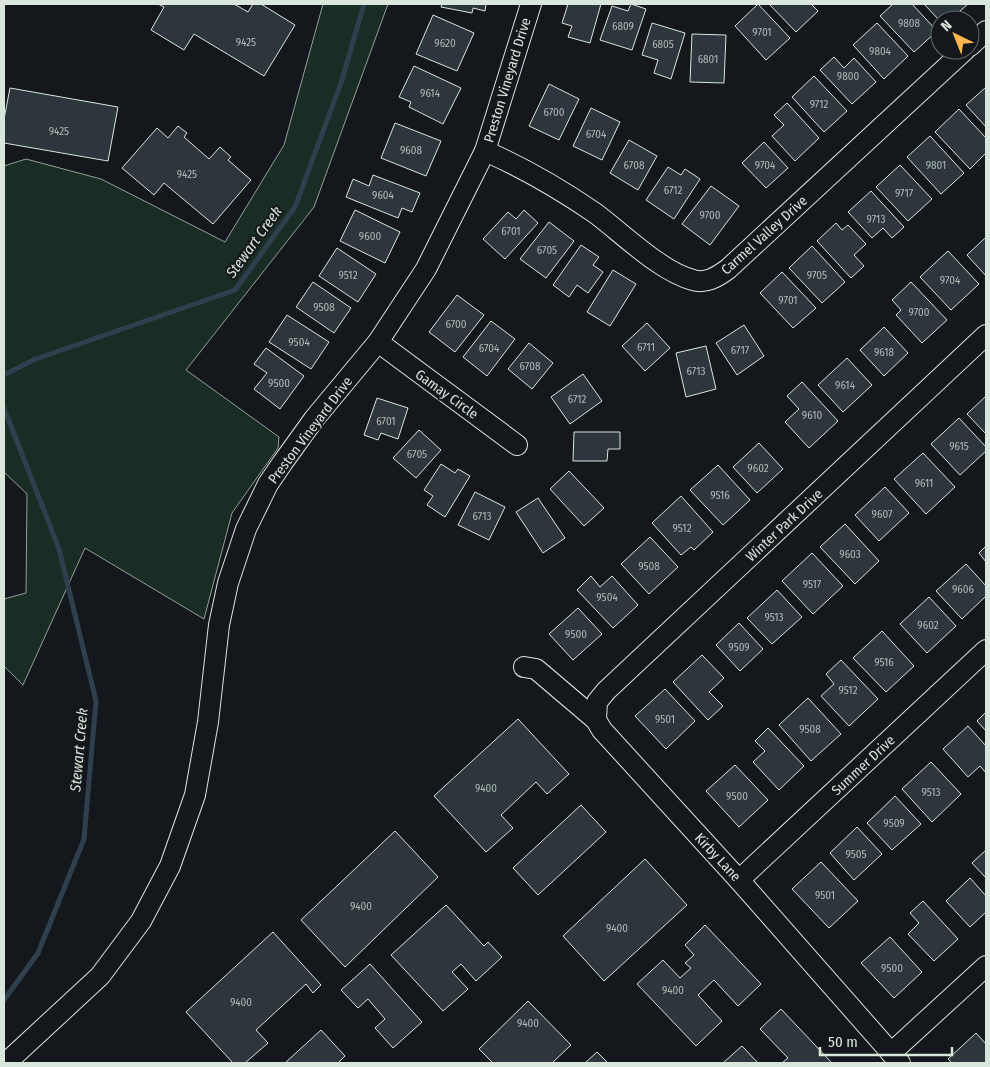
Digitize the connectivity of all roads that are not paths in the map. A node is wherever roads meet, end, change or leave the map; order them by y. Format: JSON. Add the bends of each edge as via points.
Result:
{"nodes":[{"id":1,"x":531,"y":4,"type":"edge"},
{"id":2,"x":955,"y":60,"type":"edge"},
{"id":3,"x":485,"y":151,"type":"junction"},
{"id":4,"x":986,"y":335,"type":"edge"},
{"id":5,"x":378,"y":342,"type":"junction"},
{"id":6,"x":517,"y":445,"type":"dead end"},
{"id":7,"x":986,"y":650,"type":"edge"},
{"id":8,"x":524,"y":667,"type":"dead end"},
{"id":9,"x":596,"y":720,"type":"junction"},
{"id":10,"x":740,"y":880,"type":"junction"},
{"id":11,"x":986,"y":966,"type":"edge"},
{"id":12,"x":896,"y":1058,"type":"edge"},
{"id":13,"x":6,"y":1063,"type":"edge"}],
"edges":[{"from":1,"to":3,"type":"street","name":"Preston Vineyard Drive"},
{"from":2,"to":3,"type":"street","name":"Carmel Valley Drive","via":[[728,269],[705,281],[688,279],[664,266],[567,194]]},
{"from":3,"to":5,"type":"street","name":"Preston Vineyard Drive","via":[[426,269]]},
{"from":4,"to":9,"type":"street","name":"Winter Park Drive","via":[[606,691],[597,702]]},
{"from":5,"to":6,"type":"street","name":"Gamay Circle"},
{"from":5,"to":13,"type":"street","name":"Preston Vineyard Drive","via":[[314,418],[268,484],[246,529],[232,569],[219,625],[208,722],[195,795],[180,842],[158,890],[100,976]]},
{"from":7,"to":10,"type":"street","name":"Summer Drive"},
{"from":8,"to":9,"type":"street","name":"Kirby Lane","via":[[536,668]]},
{"from":9,"to":10,"type":"street","name":"Kirby Lane"},
{"from":10,"to":12,"type":"street","name":"Kirby Lane"},
{"from":11,"to":12,"type":"street"}]}
